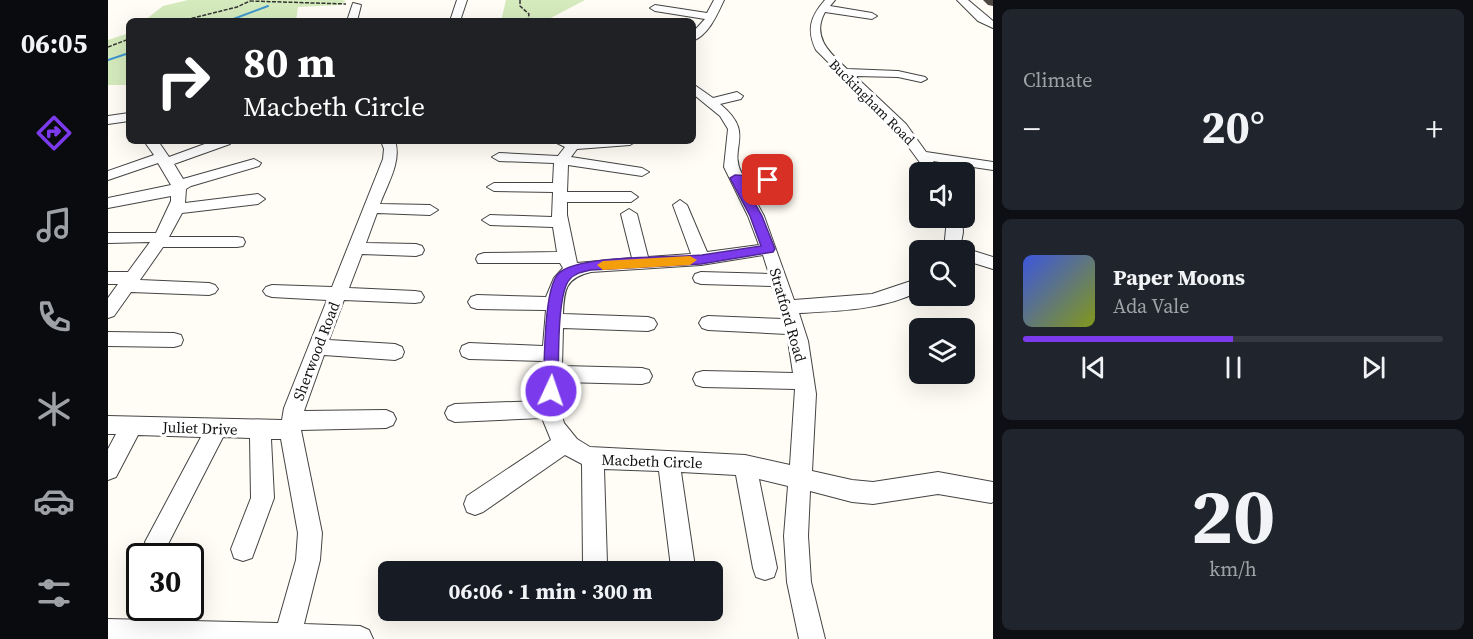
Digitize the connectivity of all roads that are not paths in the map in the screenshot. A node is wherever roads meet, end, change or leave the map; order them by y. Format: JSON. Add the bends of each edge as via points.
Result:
{"nodes":[{"id":1,"x":462,"y":0,"type":"edge"},
{"id":2,"x":719,"y":0,"type":"edge"},
{"id":3,"x":962,"y":0,"type":"edge"},
{"id":4,"x":826,"y":4,"type":"edge"},
{"id":5,"x":356,"y":5,"type":"road end"},
{"id":6,"x":654,"y":8,"type":"dead end"},
{"id":7,"x":872,"y":15,"type":"dead end"},
{"id":8,"x":711,"y":17,"type":"junction"},
{"id":9,"x":353,"y":18,"type":"edge"},
{"id":10,"x":456,"y":18,"type":"edge"},
{"id":11,"x":993,"y":25,"type":"edge"},
{"id":12,"x":696,"y":34,"type":"edge"},
{"id":13,"x":842,"y":72,"type":"junction"},
{"id":14,"x":921,"y":79,"type":"dead end"},
{"id":15,"x":696,"y":90,"type":"edge"},
{"id":16,"x":737,"y":96,"type":"dead end"},
{"id":17,"x":711,"y":102,"type":"junction"},
{"id":18,"x":126,"y":117,"type":"edge"},
{"id":19,"x":108,"y":120,"type":"edge"},
{"id":20,"x":153,"y":144,"type":"edge"},
{"id":21,"x":215,"y":144,"type":"edge"},
{"id":22,"x":389,"y":144,"type":"edge"},
{"id":23,"x":570,"y":144,"type":"edge"},
{"id":24,"x":924,"y":156,"type":"junction"},
{"id":25,"x":499,"y":157,"type":"dead end"},
{"id":26,"x":163,"y":160,"type":"junction"},
{"id":27,"x":561,"y":161,"type":"junction"},
{"id":28,"x":928,"y":162,"type":"edge"},
{"id":29,"x":254,"y":164,"type":"dead end"},
{"id":30,"x":993,"y":166,"type":"edge"},
{"id":31,"x":642,"y":172,"type":"dead end"},
{"id":32,"x":108,"y":176,"type":"edge"},
{"id":33,"x":735,"y":178,"type":"junction"},
{"id":34,"x":785,"y":182,"type":"dead end"},
{"id":35,"x":178,"y":187,"type":"junction"},
{"id":36,"x":494,"y":187,"type":"dead end"},
{"id":37,"x":560,"y":192,"type":"junction"},
{"id":38,"x":631,"y":197,"type":"dead end"},
{"id":39,"x":258,"y":199,"type":"dead end"},
{"id":40,"x":108,"y":203,"type":"edge"},
{"id":41,"x":680,"y":205,"type":"dead end"},
{"id":42,"x":371,"y":208,"type":"junction"},
{"id":43,"x":177,"y":209,"type":"junction"},
{"id":44,"x":430,"y":210,"type":"dead end"},
{"id":45,"x":629,"y":214,"type":"dead end"},
{"id":46,"x":490,"y":220,"type":"dead end"},
{"id":47,"x":560,"y":222,"type":"junction"},
{"id":48,"x":108,"y":238,"type":"edge"},
{"id":49,"x":159,"y":239,"type":"junction"},
{"id":50,"x":237,"y":242,"type":"dead end"},
{"id":51,"x":356,"y":248,"type":"junction"},
{"id":52,"x":769,"y":249,"type":"junction"},
{"id":53,"x":416,"y":250,"type":"dead end"},
{"id":54,"x":975,"y":257,"type":"edge"},
{"id":55,"x":484,"y":259,"type":"dead end"},
{"id":56,"x":642,"y":263,"type":"junction"},
{"id":57,"x":993,"y":263,"type":"edge"},
{"id":58,"x":569,"y":264,"type":"junction"},
{"id":59,"x":701,"y":268,"type":"junction"},
{"id":60,"x":108,"y":278,"type":"edge"},
{"id":61,"x":779,"y":280,"type":"junction"},
{"id":62,"x":128,"y":282,"type":"junction"},
{"id":63,"x":909,"y":289,"type":"edge"},
{"id":64,"x":208,"y":290,"type":"dead end"},
{"id":65,"x":272,"y":291,"type":"dead end"},
{"id":66,"x":338,"y":294,"type":"junction"},
{"id":67,"x":414,"y":297,"type":"dead end"},
{"id":68,"x":477,"y":302,"type":"dead end"},
{"id":69,"x":788,"y":308,"type":"junction"},
{"id":70,"x":108,"y":311,"type":"edge"},
{"id":71,"x":554,"y":312,"type":"junction"},
{"id":72,"x":708,"y":323,"type":"dead end"},
{"id":73,"x":648,"y":324,"type":"dead end"},
{"id":74,"x":794,"y":327,"type":"junction"},
{"id":75,"x":108,"y":339,"type":"edge"},
{"id":76,"x":174,"y":340,"type":"dead end"},
{"id":77,"x":317,"y":347,"type":"junction"},
{"id":78,"x":469,"y":351,"type":"dead end"},
{"id":79,"x":395,"y":352,"type":"dead end"},
{"id":80,"x":552,"y":354,"type":"junction"},
{"id":81,"x":551,"y":374,"type":"junction"},
{"id":82,"x":642,"y":376,"type":"dead end"},
{"id":83,"x":703,"y":379,"type":"dead end"},
{"id":84,"x":805,"y":381,"type":"junction"},
{"id":85,"x":550,"y":408,"type":"junction"},
{"id":86,"x":455,"y":413,"type":"dead end"},
{"id":87,"x":386,"y":419,"type":"dead end"},
{"id":88,"x":108,"y":425,"type":"edge"},
{"id":89,"x":133,"y":425,"type":"junction"},
{"id":90,"x":292,"y":425,"type":"junction"},
{"id":91,"x":217,"y":428,"type":"junction"},
{"id":92,"x":262,"y":430,"type":"junction"},
{"id":93,"x":565,"y":443,"type":"junction"},
{"id":94,"x":593,"y":458,"type":"junction"},
{"id":95,"x":669,"y":462,"type":"junction"},
{"id":96,"x":746,"y":465,"type":"junction"},
{"id":97,"x":108,"y":470,"type":"edge"},
{"id":98,"x":800,"y":480,"type":"junction"},
{"id":99,"x":991,"y":492,"type":"dead end"},
{"id":100,"x":475,"y":504,"type":"dead end"},
{"id":101,"x":157,"y":542,"type":"dead end"},
{"id":102,"x":243,"y":549,"type":"dead end"},
{"id":103,"x":595,"y":561,"type":"edge"},
{"id":104,"x":682,"y":561,"type":"edge"},
{"id":105,"x":765,"y":568,"type":"dead end"},
{"id":106,"x":108,"y":632,"type":"edge"},
{"id":107,"x":287,"y":638,"type":"edge"},
{"id":108,"x":360,"y":639,"type":"edge"},
{"id":109,"x":812,"y":639,"type":"edge"}],
"edges":[{"from":1,"to":10,"type":"street"},
{"from":2,"to":8,"type":"street"},
{"from":3,"to":11,"type":"street"},
{"from":4,"to":7,"type":"street"},
{"from":4,"to":13,"type":"street","name":"Buckingham Road","via":[[814,21],[814,36],[821,50]]},
{"from":5,"to":9,"type":"street"},
{"from":6,"to":8,"type":"street"},
{"from":8,"to":12,"type":"street"},
{"from":13,"to":14,"type":"street"},
{"from":13,"to":24,"type":"street","name":"Buckingham Road","via":[[901,127]]},
{"from":15,"to":17,"type":"street","name":"Stratford Road"},
{"from":16,"to":17,"type":"street"},
{"from":17,"to":33,"type":"street","name":"Stratford Road","via":[[734,129],[731,167]]},
{"from":18,"to":19,"type":"street"},
{"from":20,"to":26,"type":"street"},
{"from":21,"to":26,"type":"street"},
{"from":22,"to":42,"type":"street","name":"Sherwood Road","via":[[390,159]]},
{"from":23,"to":27,"type":"street"},
{"from":24,"to":28,"type":"street","name":"Buckingham Road"},
{"from":24,"to":30,"type":"street"},
{"from":25,"to":27,"type":"street"},
{"from":26,"to":32,"type":"street"},
{"from":26,"to":35,"type":"street"},
{"from":27,"to":31,"type":"street"},
{"from":27,"to":37,"type":"street"},
{"from":29,"to":35,"type":"street"},
{"from":33,"to":34,"type":"street"},
{"from":33,"to":52,"type":"street","name":"Stratford Road"},
{"from":35,"to":40,"type":"street"},
{"from":35,"to":43,"type":"street"},
{"from":36,"to":37,"type":"street"},
{"from":37,"to":38,"type":"street"},
{"from":37,"to":47,"type":"street"},
{"from":39,"to":43,"type":"street"},
{"from":41,"to":59,"type":"street"},
{"from":42,"to":44,"type":"street"},
{"from":42,"to":51,"type":"street","name":"Sherwood Road"},
{"from":43,"to":49,"type":"street"},
{"from":45,"to":56,"type":"street"},
{"from":46,"to":47,"type":"street"},
{"from":47,"to":58,"type":"street"},
{"from":48,"to":49,"type":"street"},
{"from":49,"to":50,"type":"street"},
{"from":49,"to":62,"type":"street"},
{"from":51,"to":53,"type":"street"},
{"from":51,"to":66,"type":"street","name":"Sherwood Road"},
{"from":52,"to":59,"type":"street"},
{"from":52,"to":61,"type":"street","name":"Stratford Road"},
{"from":54,"to":57,"type":"street"},
{"from":55,"to":58,"type":"street"},
{"from":56,"to":58,"type":"street"},
{"from":56,"to":59,"type":"street"},
{"from":58,"to":71,"type":"street","via":[[557,287]]},
{"from":59,"to":61,"type":"street"},
{"from":60,"to":62,"type":"street"},
{"from":61,"to":69,"type":"street","name":"Stratford Road"},
{"from":62,"to":64,"type":"street"},
{"from":62,"to":70,"type":"street"},
{"from":63,"to":69,"type":"street","via":[[873,300]]},
{"from":65,"to":66,"type":"street"},
{"from":66,"to":67,"type":"street"},
{"from":66,"to":77,"type":"street","name":"Sherwood Road"},
{"from":68,"to":71,"type":"street"},
{"from":69,"to":74,"type":"street","name":"Stratford Road"},
{"from":71,"to":73,"type":"street"},
{"from":71,"to":80,"type":"street"},
{"from":72,"to":74,"type":"street"},
{"from":74,"to":84,"type":"street","name":"Stratford Road"},
{"from":75,"to":76,"type":"street"},
{"from":77,"to":79,"type":"street"},
{"from":77,"to":90,"type":"street","name":"Sherwood Road"},
{"from":78,"to":80,"type":"street"},
{"from":80,"to":81,"type":"street"},
{"from":81,"to":82,"type":"street"},
{"from":81,"to":85,"type":"street"},
{"from":83,"to":84,"type":"street"},
{"from":84,"to":98,"type":"street","name":"Stratford Road"},
{"from":85,"to":86,"type":"street"},
{"from":85,"to":93,"type":"street","via":[[552,423]]},
{"from":87,"to":90,"type":"street","name":"Juliet Drive"},
{"from":88,"to":89,"type":"street","name":"Juliet Drive"},
{"from":89,"to":91,"type":"street","name":"Juliet Drive"},
{"from":89,"to":97,"type":"street"},
{"from":90,"to":92,"type":"street","name":"Juliet Drive"},
{"from":90,"to":107,"type":"street","name":"Sherwood Road","via":[[310,533],[308,560]]},
{"from":91,"to":92,"type":"street","name":"Juliet Drive"},
{"from":91,"to":101,"type":"street"},
{"from":92,"to":102,"type":"street","via":[[259,448],[264,490]]},
{"from":93,"to":94,"type":"street","name":"Macbeth Circle"},
{"from":93,"to":100,"type":"street"},
{"from":94,"to":95,"type":"street","name":"Macbeth Circle"},
{"from":94,"to":103,"type":"street"},
{"from":95,"to":96,"type":"street","name":"Macbeth Circle"},
{"from":95,"to":104,"type":"street"},
{"from":96,"to":98,"type":"street","name":"Macbeth Circle"},
{"from":96,"to":105,"type":"street"},
{"from":98,"to":99,"type":"street","name":"Macbeth Circle","via":[[873,494],[938,483]]},
{"from":98,"to":109,"type":"street","name":"Stratford Road","via":[[796,536],[799,582]]},
{"from":106,"to":107,"type":"street"},
{"from":107,"to":108,"type":"street"}]}
